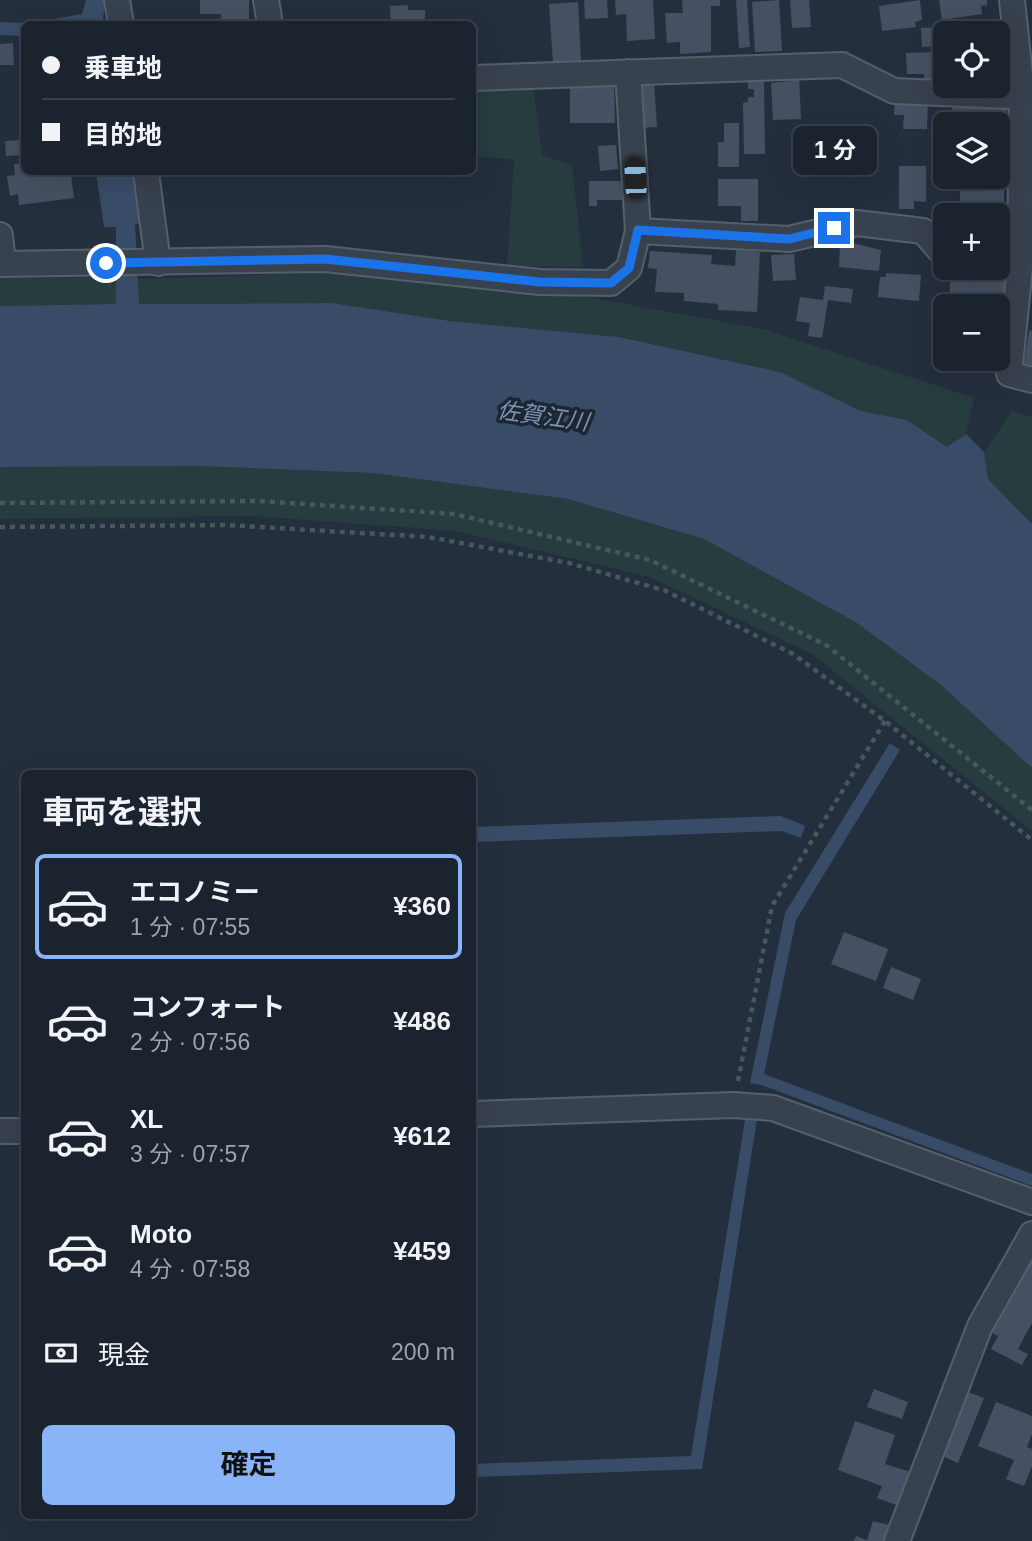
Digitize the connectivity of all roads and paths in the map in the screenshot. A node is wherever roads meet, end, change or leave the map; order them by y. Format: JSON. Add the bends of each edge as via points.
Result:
{"nodes":[{"id":1,"x":117,"y":0,"type":"edge"},
{"id":2,"x":266,"y":0,"type":"edge"},
{"id":3,"x":1012,"y":0,"type":"edge"},
{"id":4,"x":120,"y":21,"type":"edge"},
{"id":5,"x":270,"y":21,"type":"edge"},
{"id":6,"x":628,"y":72,"type":"junction"},
{"id":7,"x":476,"y":78,"type":"edge"},
{"id":8,"x":933,"y":93,"type":"edge"},
{"id":9,"x":1027,"y":164,"type":"edge"},
{"id":10,"x":146,"y":175,"type":"edge"},
{"id":11,"x":638,"y":230,"type":"junction"},
{"id":12,"x":0,"y":234,"type":"edge"},
{"id":13,"x":933,"y":242,"type":"edge"},
{"id":14,"x":1010,"y":261,"type":"edge"},
{"id":15,"x":153,"y":263,"type":"junction"},
{"id":16,"x":2,"y":264,"type":"edge"},
{"id":17,"x":1009,"y":280,"type":"edge"},
{"id":18,"x":1032,"y":380,"type":"edge"},
{"id":19,"x":0,"y":503,"type":"edge"},
{"id":20,"x":0,"y":527,"type":"edge"},
{"id":21,"x":884,"y":722,"type":"junction"},
{"id":22,"x":1032,"y":810,"type":"edge"},
{"id":23,"x":1032,"y":840,"type":"edge"},
{"id":24,"x":734,"y":1105,"type":"junction"},
{"id":25,"x":476,"y":1114,"type":"edge"},
{"id":26,"x":21,"y":1130,"type":"edge"},
{"id":27,"x":0,"y":1131,"type":"edge"},
{"id":28,"x":1032,"y":1202,"type":"edge"},
{"id":29,"x":1032,"y":1234,"type":"edge"},
{"id":30,"x":897,"y":1541,"type":"edge"}],
"edges":[{"from":1,"to":4,"type":"street"},
{"from":2,"to":5,"type":"street"},
{"from":3,"to":9,"type":"street"},
{"from":6,"to":7,"type":"street"},
{"from":6,"to":8,"type":"street","via":[[842,65],[894,91]]},
{"from":6,"to":11,"type":"street"},
{"from":9,"to":14,"type":"street"},
{"from":10,"to":15,"type":"street"},
{"from":11,"to":13,"type":"street","via":[[789,239],[857,223],[923,231]]},
{"from":11,"to":15,"type":"street","via":[[629,268],[611,283],[540,282],[325,259]]},
{"from":12,"to":16,"type":"street"},
{"from":15,"to":16,"type":"street"},
{"from":17,"to":18,"type":"street","via":[[1009,374]]},
{"from":19,"to":22,"type":"path","via":[[259,500],[454,514],[650,560],[826,645]]},
{"from":20,"to":21,"type":"path","via":[[226,525],[401,535],[569,563],[666,591],[793,654]]},
{"from":21,"to":23,"type":"path"},
{"from":21,"to":24,"type":"path","via":[[772,906]]},
{"from":24,"to":25,"type":"street"},
{"from":24,"to":28,"type":"street","via":[[773,1108]]},
{"from":26,"to":27,"type":"street"},
{"from":29,"to":30,"type":"street","via":[[980,1326]]}]}
